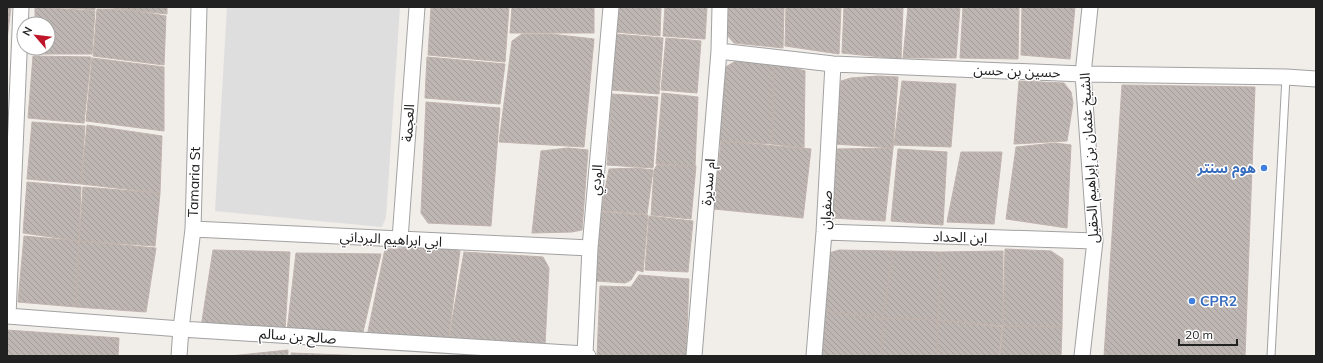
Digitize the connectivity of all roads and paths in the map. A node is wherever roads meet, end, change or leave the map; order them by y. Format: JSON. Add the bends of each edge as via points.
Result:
{"nodes":[{"id":1,"x":21,"y":7,"type":"edge"},
{"id":2,"x":199,"y":7,"type":"edge"},
{"id":3,"x":417,"y":7,"type":"edge"},
{"id":4,"x":611,"y":7,"type":"edge"},
{"id":5,"x":720,"y":7,"type":"edge"},
{"id":6,"x":1090,"y":7,"type":"edge"},
{"id":7,"x":719,"y":50,"type":"junction"},
{"id":8,"x":834,"y":64,"type":"junction"},
{"id":9,"x":1083,"y":74,"type":"junction"},
{"id":10,"x":1286,"y":77,"type":"junction"},
{"id":11,"x":1316,"y":79,"type":"edge"},
{"id":12,"x":193,"y":229,"type":"junction"},
{"id":13,"x":824,"y":232,"type":"junction"},
{"id":14,"x":400,"y":239,"type":"junction"},
{"id":15,"x":1095,"y":241,"type":"junction"},
{"id":16,"x":590,"y":248,"type":"junction"},
{"id":17,"x":8,"y":316,"type":"edge"},
{"id":18,"x":181,"y":329,"type":"junction"},
{"id":19,"x":587,"y":355,"type":"edge"},
{"id":20,"x":179,"y":356,"type":"edge"},
{"id":21,"x":694,"y":356,"type":"edge"},
{"id":22,"x":814,"y":356,"type":"edge"},
{"id":23,"x":1082,"y":356,"type":"edge"},
{"id":24,"x":1271,"y":356,"type":"edge"}],
"edges":[{"from":1,"to":17,"type":"street"},
{"from":2,"to":12,"type":"street","name":"Tamaria St"},
{"from":3,"to":14,"type":"street","name":"العجمة"},
{"from":4,"to":16,"type":"street","name":"الودي"},
{"from":5,"to":7,"type":"street","name":"ام سديرة"},
{"from":6,"to":9,"type":"street","name":"الشيخ عثمان بن إبراهيم الحقيل"},
{"from":7,"to":8,"type":"street","name":"حسين بن حسن"},
{"from":7,"to":21,"type":"street","name":"ام سديرة"},
{"from":8,"to":9,"type":"street","name":"حسين بن حسن"},
{"from":8,"to":13,"type":"street","name":"صفوان"},
{"from":9,"to":10,"type":"street","name":"حسين بن حسن"},
{"from":9,"to":15,"type":"street","name":"الشيخ عثمان بن إبراهيم الحقيل"},
{"from":10,"to":11,"type":"street","name":"حسين بن حسن"},
{"from":10,"to":24,"type":"lane"},
{"from":12,"to":14,"type":"street","name":"ابي ابراهيم البرداني"},
{"from":12,"to":18,"type":"street","name":"Tamaria St"},
{"from":13,"to":15,"type":"street","name":"ابن الحداد"},
{"from":13,"to":22,"type":"street","name":"صفوان"},
{"from":14,"to":16,"type":"street","name":"ابي ابراهيم البرداني"},
{"from":15,"to":23,"type":"street","name":"الشيخ عثمان بن إبراهيم الحقيل"},
{"from":16,"to":19,"type":"street","name":"الودي"},
{"from":17,"to":18,"type":"street","name":"صالح بن سالم"},
{"from":18,"to":19,"type":"street","name":"صالح بن سالم"},
{"from":18,"to":20,"type":"street","name":"Tamaria St"}]}
